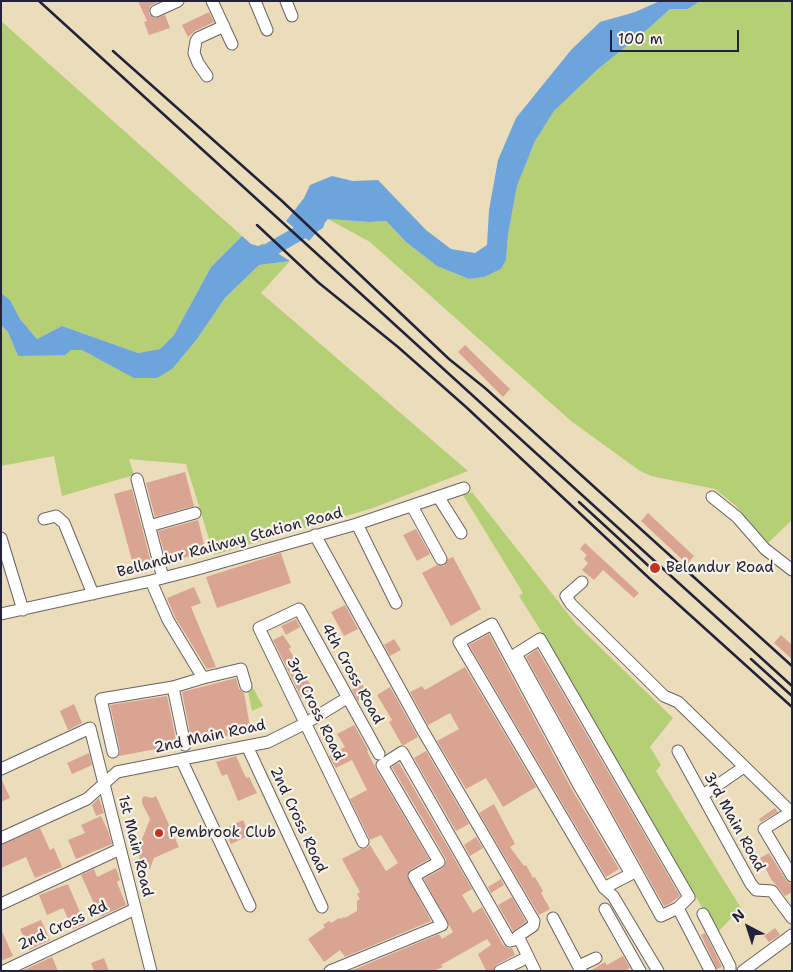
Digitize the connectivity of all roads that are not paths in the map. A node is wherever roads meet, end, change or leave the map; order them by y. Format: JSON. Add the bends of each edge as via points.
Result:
{"nodes":[{"id":1,"x":178,"y":1,"type":"edge"},
{"id":2,"x":212,"y":1,"type":"edge"},
{"id":3,"x":255,"y":1,"type":"edge"},
{"id":4,"x":286,"y":1,"type":"edge"},
{"id":5,"x":156,"y":11,"type":"dead end"},
{"id":6,"x":292,"y":16,"type":"dead end"},
{"id":7,"x":224,"y":26,"type":"junction"},
{"id":8,"x":267,"y":30,"type":"dead end"},
{"id":9,"x":232,"y":44,"type":"dead end"},
{"id":10,"x":206,"y":76,"type":"dead end"},
{"id":11,"x":137,"y":479,"type":"dead end"},
{"id":12,"x":464,"y":488,"type":"dead end"},
{"id":13,"x":712,"y":497,"type":"dead end"},
{"id":14,"x":439,"y":498,"type":"junction"},
{"id":15,"x":412,"y":506,"type":"junction"},
{"id":16,"x":195,"y":514,"type":"dead end"},
{"id":17,"x":44,"y":520,"type":"dead end"},
{"id":18,"x":357,"y":524,"type":"junction"},
{"id":19,"x":149,"y":526,"type":"junction"},
{"id":20,"x":461,"y":533,"type":"dead end"},
{"id":21,"x":315,"y":535,"type":"junction"},
{"id":22,"x":1,"y":538,"type":"edge"},
{"id":23,"x":441,"y":559,"type":"dead end"},
{"id":24,"x":792,"y":570,"type":"edge"},
{"id":25,"x":163,"y":578,"type":"junction"},
{"id":26,"x":151,"y":581,"type":"junction"},
{"id":27,"x":582,"y":582,"type":"dead end"},
{"id":28,"x":93,"y":594,"type":"junction"},
{"id":29,"x":396,"y":603,"type":"dead end"},
{"id":30,"x":23,"y":610,"type":"junction"},
{"id":31,"x":298,"y":610,"type":"joint"},
{"id":32,"x":1,"y":614,"type":"edge"},
{"id":33,"x":203,"y":678,"type":"junction"},
{"id":34,"x":246,"y":686,"type":"dead end"},
{"id":35,"x":173,"y":687,"type":"junction"},
{"id":36,"x":347,"y":698,"type":"junction"},
{"id":37,"x":306,"y":723,"type":"junction"},
{"id":38,"x":186,"y":745,"type":"dead end"},
{"id":39,"x":247,"y":746,"type":"junction"},
{"id":40,"x":678,"y":751,"type":"dead end"},
{"id":41,"x":113,"y":752,"type":"dead end"},
{"id":42,"x":379,"y":754,"type":"dead end"},
{"id":43,"x":181,"y":759,"type":"junction"},
{"id":44,"x":744,"y":767,"type":"junction"},
{"id":45,"x":1,"y":769,"type":"edge"},
{"id":46,"x":104,"y":783,"type":"junction"},
{"id":47,"x":703,"y":795,"type":"junction"},
{"id":48,"x":791,"y":812,"type":"edge"},
{"id":49,"x":1,"y":838,"type":"edge"},
{"id":50,"x":363,"y":842,"type":"dead end"},
{"id":51,"x":456,"y":848,"type":"junction"},
{"id":52,"x":120,"y":849,"type":"junction"},
{"id":53,"x":439,"y":862,"type":"junction"},
{"id":54,"x":792,"y":876,"type":"edge"},
{"id":55,"x":604,"y":888,"type":"junction"},
{"id":56,"x":1,"y":904,"type":"edge"},
{"id":57,"x":250,"y":906,"type":"dead end"},
{"id":58,"x":322,"y":907,"type":"dead end"},
{"id":59,"x":678,"y":908,"type":"junction"},
{"id":60,"x":136,"y":909,"type":"junction"},
{"id":61,"x":605,"y":909,"type":"dead end"},
{"id":62,"x":703,"y":914,"type":"dead end"},
{"id":63,"x":554,"y":918,"type":"dead end"},
{"id":64,"x":792,"y":918,"type":"edge"},
{"id":65,"x":792,"y":935,"type":"edge"},
{"id":66,"x":519,"y":939,"type":"junction"},
{"id":67,"x":528,"y":957,"type":"junction"},
{"id":68,"x":596,"y":958,"type":"dead end"},
{"id":69,"x":580,"y":969,"type":"edge"},
{"id":70,"x":709,"y":970,"type":"edge"},
{"id":71,"x":4,"y":971,"type":"edge"},
{"id":72,"x":151,"y":971,"type":"edge"},
{"id":73,"x":330,"y":971,"type":"edge"},
{"id":74,"x":500,"y":971,"type":"edge"},
{"id":75,"x":534,"y":971,"type":"edge"},
{"id":76,"x":640,"y":971,"type":"edge"},
{"id":77,"x":658,"y":971,"type":"edge"},
{"id":78,"x":730,"y":971,"type":"edge"},
{"id":79,"x":742,"y":971,"type":"edge"}],
"edges":[{"from":1,"to":5,"type":"street"},
{"from":2,"to":7,"type":"street"},
{"from":3,"to":8,"type":"street"},
{"from":4,"to":6,"type":"street"},
{"from":7,"to":9,"type":"street"},
{"from":7,"to":10,"type":"street","via":[[196,41],[194,53]]},
{"from":11,"to":19,"type":"street"},
{"from":12,"to":14,"type":"street","name":"Bellandur Railway Station Road"},
{"from":13,"to":24,"type":"street","via":[[737,517],[765,549]]},
{"from":14,"to":15,"type":"street","name":"Bellandur Railway Station Road"},
{"from":14,"to":20,"type":"street"},
{"from":15,"to":18,"type":"street","name":"Bellandur Railway Station Road"},
{"from":15,"to":23,"type":"street"},
{"from":16,"to":19,"type":"street"},
{"from":17,"to":28,"type":"street","via":[[56,516],[64,523]]},
{"from":18,"to":21,"type":"street","name":"Bellandur Railway Station Road"},
{"from":18,"to":29,"type":"street"},
{"from":19,"to":25,"type":"street"},
{"from":21,"to":25,"type":"street","name":"Bellandur Railway Station Road"},
{"from":21,"to":66,"type":"street","via":[[423,731],[534,921],[533,926],[518,936]]},
{"from":22,"to":30,"type":"street"},
{"from":25,"to":26,"type":"street","name":"Bellandur Railway Station Road"},
{"from":26,"to":28,"type":"street","name":"Bellandur Railway Station Road"},
{"from":26,"to":33,"type":"street","via":[[168,620]]},
{"from":27,"to":44,"type":"street","via":[[566,596],[571,604],[664,696],[678,702]]},
{"from":28,"to":30,"type":"street","name":"Bellandur Railway Station Road"},
{"from":30,"to":32,"type":"street","name":"Bellandur Railway Station Road"},
{"from":31,"to":36,"type":"street","name":"4th Cross Road"},
{"from":31,"to":37,"type":"street","name":"3rd Cross Road","via":[[259,628]]},
{"from":33,"to":34,"type":"street","via":[[241,669]]},
{"from":33,"to":35,"type":"street"},
{"from":35,"to":38,"type":"street"},
{"from":35,"to":41,"type":"street","via":[[101,699]]},
{"from":36,"to":37,"type":"street","name":"2nd Main Road"},
{"from":36,"to":42,"type":"street","name":"4th Cross Road"},
{"from":37,"to":39,"type":"street","name":"2nd Main Road","via":[[268,742]]},
{"from":37,"to":50,"type":"street","name":"3rd Cross Road"},
{"from":39,"to":43,"type":"street","name":"2nd Main Road"},
{"from":39,"to":58,"type":"street","name":"2nd Cross Road"},
{"from":40,"to":47,"type":"street","name":"3rd Main Road"},
{"from":43,"to":46,"type":"street","name":"2nd Main Road","via":[[117,772]]},
{"from":43,"to":57,"type":"street"},
{"from":44,"to":47,"type":"street"},
{"from":44,"to":48,"type":"street"},
{"from":45,"to":46,"type":"street","name":"1st Main Road","via":[[90,728]]},
{"from":46,"to":49,"type":"street","via":[[87,799]]},
{"from":46,"to":52,"type":"street","name":"1st Main Road"},
{"from":47,"to":64,"type":"street","name":"3rd Main Road","via":[[751,884],[759,891],[772,891]]},
{"from":48,"to":54,"type":"street","via":[[764,829]]},
{"from":51,"to":53,"type":"street"},
{"from":51,"to":53,"type":"street","via":[[402,752],[382,765]]},
{"from":51,"to":66,"type":"street","via":[[510,940]]},
{"from":52,"to":56,"type":"street"},
{"from":52,"to":60,"type":"street","name":"1st Main Road"},
{"from":53,"to":73,"type":"street","via":[[414,876],[442,925]]},
{"from":55,"to":55,"type":"street","via":[[460,642],[492,624],[578,784],[631,874]]},
{"from":55,"to":77,"type":"street","via":[[613,896]]},
{"from":59,"to":59,"type":"street","via":[[662,916],[516,654],[540,639],[690,897]]},
{"from":59,"to":70,"type":"street"},
{"from":60,"to":71,"type":"street","name":"2nd Cross Rd"},
{"from":60,"to":72,"type":"street","name":"1st Main Road"},
{"from":61,"to":76,"type":"street"},
{"from":62,"to":78,"type":"street"},
{"from":63,"to":69,"type":"street"},
{"from":65,"to":79,"type":"street"},
{"from":66,"to":67,"type":"street"},
{"from":67,"to":74,"type":"street"},
{"from":67,"to":75,"type":"street"},
{"from":68,"to":69,"type":"street"}]}
